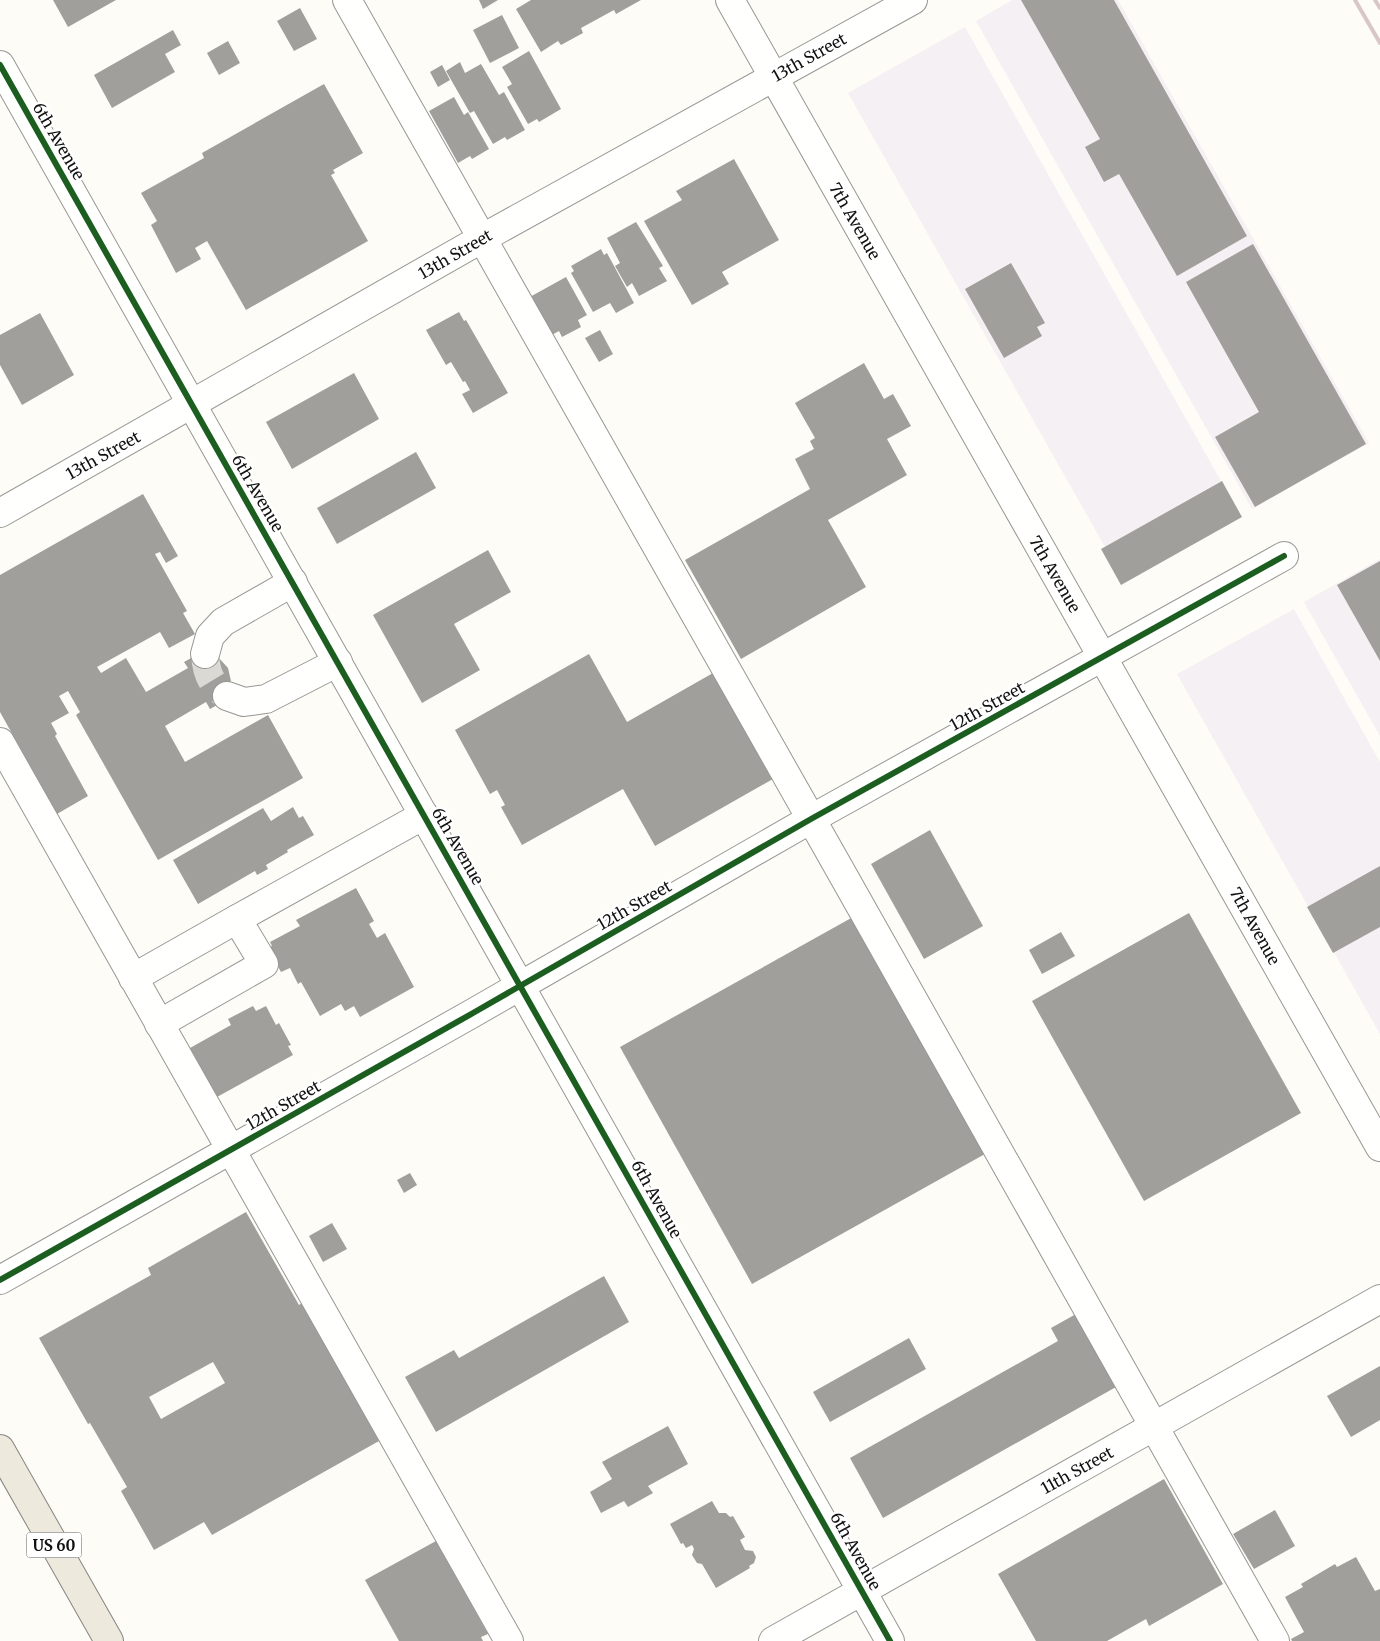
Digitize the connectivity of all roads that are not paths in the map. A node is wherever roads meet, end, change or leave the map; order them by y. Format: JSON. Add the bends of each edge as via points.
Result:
{"nodes":[{"id":1,"x":346,"y":0,"type":"edge"},
{"id":2,"x":730,"y":0,"type":"edge"},
{"id":3,"x":912,"y":0,"type":"edge"},
{"id":4,"x":0,"y":65,"type":"edge"},
{"id":5,"x":773,"y":77,"type":"junction"},
{"id":6,"x":482,"y":239,"type":"junction"},
{"id":7,"x":192,"y":405,"type":"junction"},
{"id":8,"x":0,"y":513,"type":"edge"},
{"id":9,"x":1284,"y":556,"type":"dead end"},
{"id":10,"x":293,"y":582,"type":"junction"},
{"id":11,"x":205,"y":654,"type":"tunnel mouth"},
{"id":12,"x":1103,"y":658,"type":"junction"},
{"id":13,"x":338,"y":662,"type":"junction"},
{"id":14,"x":227,"y":696,"type":"tunnel mouth"},
{"id":15,"x":0,"y":742,"type":"edge"},
{"id":16,"x":424,"y":814,"type":"junction"},
{"id":17,"x":811,"y":819,"type":"junction"},
{"id":18,"x":236,"y":919,"type":"junction"},
{"id":19,"x":134,"y":978,"type":"junction"},
{"id":20,"x":521,"y":986,"type":"junction"},
{"id":21,"x":159,"y":1024,"type":"junction"},
{"id":22,"x":1380,"y":1147,"type":"edge"},
{"id":23,"x":231,"y":1151,"type":"junction"},
{"id":24,"x":0,"y":1280,"type":"edge"},
{"id":25,"x":1380,"y":1299,"type":"edge"},
{"id":26,"x":1154,"y":1427,"type":"junction"},
{"id":27,"x":0,"y":1449,"type":"edge"},
{"id":28,"x":862,"y":1591,"type":"junction"},
{"id":29,"x":109,"y":1641,"type":"edge"},
{"id":30,"x":509,"y":1641,"type":"edge"},
{"id":31,"x":773,"y":1641,"type":"edge"},
{"id":32,"x":890,"y":1641,"type":"edge"},
{"id":33,"x":1275,"y":1641,"type":"edge"}],
"edges":[{"from":1,"to":6,"type":"street"},
{"from":2,"to":5,"type":"street","name":"7th Avenue"},
{"from":3,"to":5,"type":"street","name":"13th Street"},
{"from":4,"to":7,"type":"street","name":"6th Avenue"},
{"from":5,"to":6,"type":"street","name":"13th Street"},
{"from":5,"to":12,"type":"street","name":"7th Avenue"},
{"from":6,"to":7,"type":"street","name":"13th Street"},
{"from":6,"to":17,"type":"street"},
{"from":7,"to":8,"type":"street","name":"13th Street"},
{"from":7,"to":10,"type":"street","name":"6th Avenue"},
{"from":9,"to":12,"type":"street","name":"12th Street"},
{"from":10,"to":11,"type":"street","via":[[222,622],[210,636]]},
{"from":10,"to":13,"type":"street","name":"6th Avenue"},
{"from":12,"to":17,"type":"street","name":"12th Street"},
{"from":12,"to":22,"type":"street","name":"7th Avenue"},
{"from":13,"to":14,"type":"street","via":[[266,699],[244,702]]},
{"from":13,"to":16,"type":"street","name":"6th Avenue"},
{"from":15,"to":19,"type":"street"},
{"from":16,"to":18,"type":"street"},
{"from":16,"to":20,"type":"street","name":"6th Avenue"},
{"from":17,"to":20,"type":"street","name":"12th Street"},
{"from":17,"to":26,"type":"street"},
{"from":18,"to":19,"type":"street"},
{"from":18,"to":21,"type":"street","via":[[264,964]]},
{"from":19,"to":21,"type":"street"},
{"from":20,"to":23,"type":"street","name":"12th Street"},
{"from":20,"to":28,"type":"street","name":"6th Avenue"},
{"from":21,"to":23,"type":"street"},
{"from":23,"to":24,"type":"street","name":"12th Street"},
{"from":23,"to":30,"type":"street"},
{"from":25,"to":26,"type":"street","name":"11th Street"},
{"from":26,"to":28,"type":"street","name":"11th Street"},
{"from":26,"to":33,"type":"street"},
{"from":27,"to":29,"type":"main road","number":"US 60"},
{"from":28,"to":31,"type":"street","name":"11th Street"},
{"from":28,"to":32,"type":"street","name":"6th Avenue"}]}
